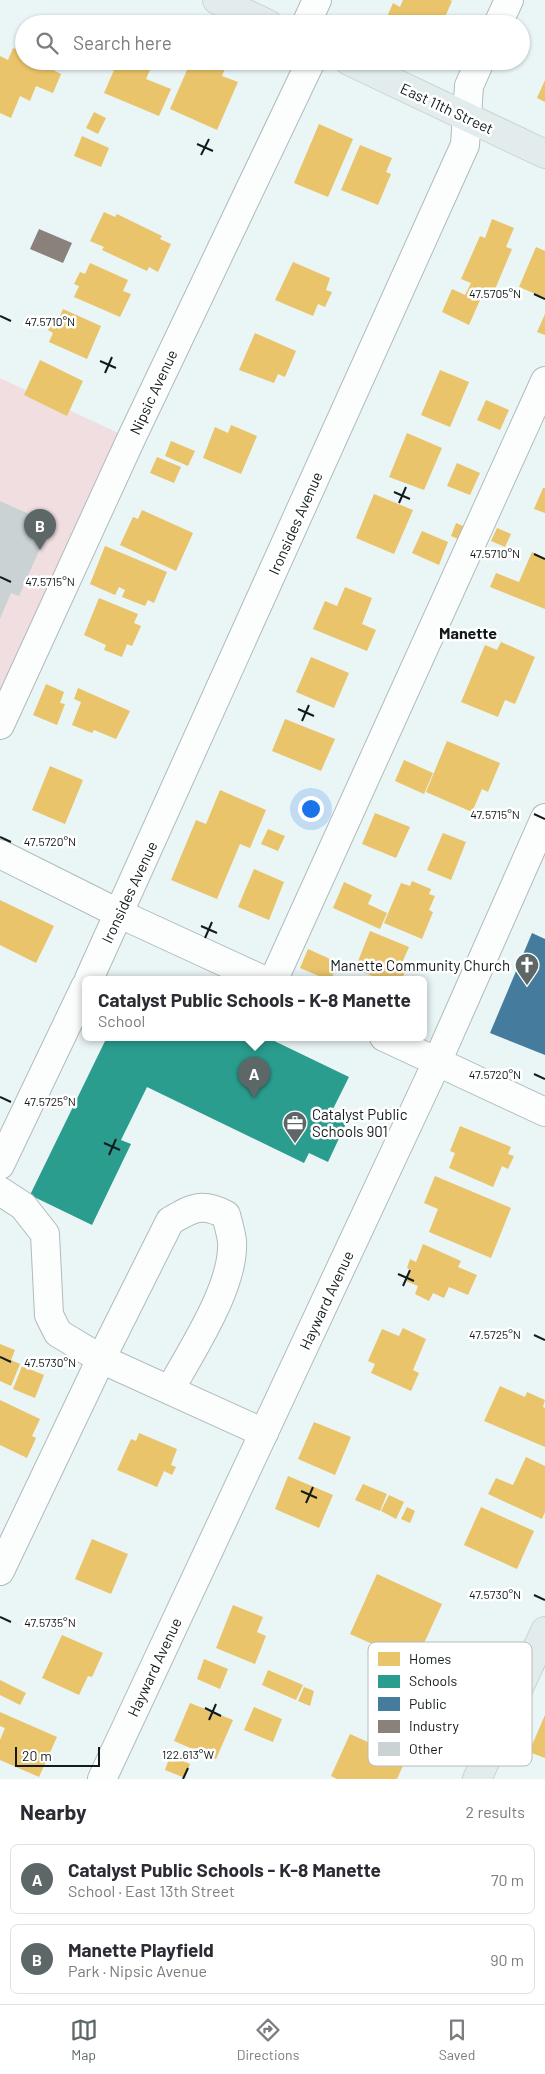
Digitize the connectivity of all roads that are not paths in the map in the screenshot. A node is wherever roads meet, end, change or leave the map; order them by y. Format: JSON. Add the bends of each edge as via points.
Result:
{"nodes":[{"id":1,"x":217,"y":0,"type":"edge"},
{"id":2,"x":317,"y":0,"type":"edge"},
{"id":3,"x":509,"y":0,"type":"edge"},
{"id":4,"x":249,"y":15,"type":"edge"},
{"id":5,"x":310,"y":15,"type":"edge"},
{"id":6,"x":502,"y":15,"type":"edge"},
{"id":7,"x":307,"y":70,"type":"edge"},
{"id":8,"x":368,"y":70,"type":"edge"},
{"id":9,"x":476,"y":70,"type":"edge"},
{"id":10,"x":467,"y":116,"type":"junction"},
{"id":11,"x":545,"y":154,"type":"edge"},
{"id":12,"x":545,"y":381,"type":"edge"},
{"id":13,"x":0,"y":725,"type":"edge"},
{"id":14,"x":545,"y":818,"type":"edge"},
{"id":15,"x":0,"y":854,"type":"edge"},
{"id":16,"x":120,"y":914,"type":"junction"},
{"id":17,"x":90,"y":976,"type":"edge"},
{"id":18,"x":254,"y":976,"type":"edge"},
{"id":19,"x":275,"y":976,"type":"edge"},
{"id":20,"x":82,"y":993,"type":"edge"},
{"id":21,"x":393,"y":1041,"type":"edge"},
{"id":22,"x":438,"y":1062,"type":"junction"},
{"id":23,"x":545,"y":1112,"type":"edge"},
{"id":24,"x":0,"y":1165,"type":"edge"},
{"id":25,"x":0,"y":1191,"type":"edge"},
{"id":26,"x":101,"y":1359,"type":"junction"},
{"id":27,"x":170,"y":1390,"type":"junction"},
{"id":28,"x":264,"y":1433,"type":"junction"},
{"id":29,"x":0,"y":1570,"type":"edge"},
{"id":30,"x":545,"y":1631,"type":"edge"},
{"id":31,"x":538,"y":1664,"type":"edge"},
{"id":32,"x":532,"y":1675,"type":"edge"},
{"id":33,"x":484,"y":1766,"type":"edge"},
{"id":34,"x":102,"y":1779,"type":"edge"},
{"id":35,"x":477,"y":1779,"type":"edge"}],
"edges":[{"from":1,"to":4,"type":"main road"},
{"from":2,"to":5,"type":"street"},
{"from":3,"to":6,"type":"street"},
{"from":7,"to":13,"type":"street","name":"Nipsic Avenue","via":[[131,439]]},
{"from":8,"to":10,"type":"main road","name":"East 11th Street"},
{"from":9,"to":10,"type":"street","name":"Ironsides Avenue","via":[[469,86]]},
{"from":10,"to":11,"type":"main road","name":"East 11th Street"},
{"from":10,"to":16,"type":"street","name":"Ironsides Avenue","via":[[465,146]]},
{"from":12,"to":19,"type":"street"},
{"from":14,"to":22,"type":"street","name":"Hayward Avenue"},
{"from":15,"to":16,"type":"street"},
{"from":16,"to":17,"type":"street","name":"Ironsides Avenue"},
{"from":16,"to":18,"type":"street"},
{"from":20,"to":24,"type":"street"},
{"from":21,"to":22,"type":"street"},
{"from":22,"to":23,"type":"street"},
{"from":22,"to":28,"type":"street","name":"Hayward Avenue"},
{"from":25,"to":26,"type":"street","via":[[23,1206],[45,1234],[49,1315],[58,1333]]},
{"from":26,"to":27,"type":"street"},
{"from":26,"to":27,"type":"street","via":[[170,1221],[190,1209],[210,1206],[226,1215],[232,1242],[228,1273],[213,1311]]},
{"from":26,"to":29,"type":"street"},
{"from":27,"to":28,"type":"street"},
{"from":28,"to":34,"type":"street","name":"Hayward Avenue"},
{"from":30,"to":31,"type":"main road"},
{"from":31,"to":32,"type":"main road"},
{"from":33,"to":35,"type":"main road"}]}
